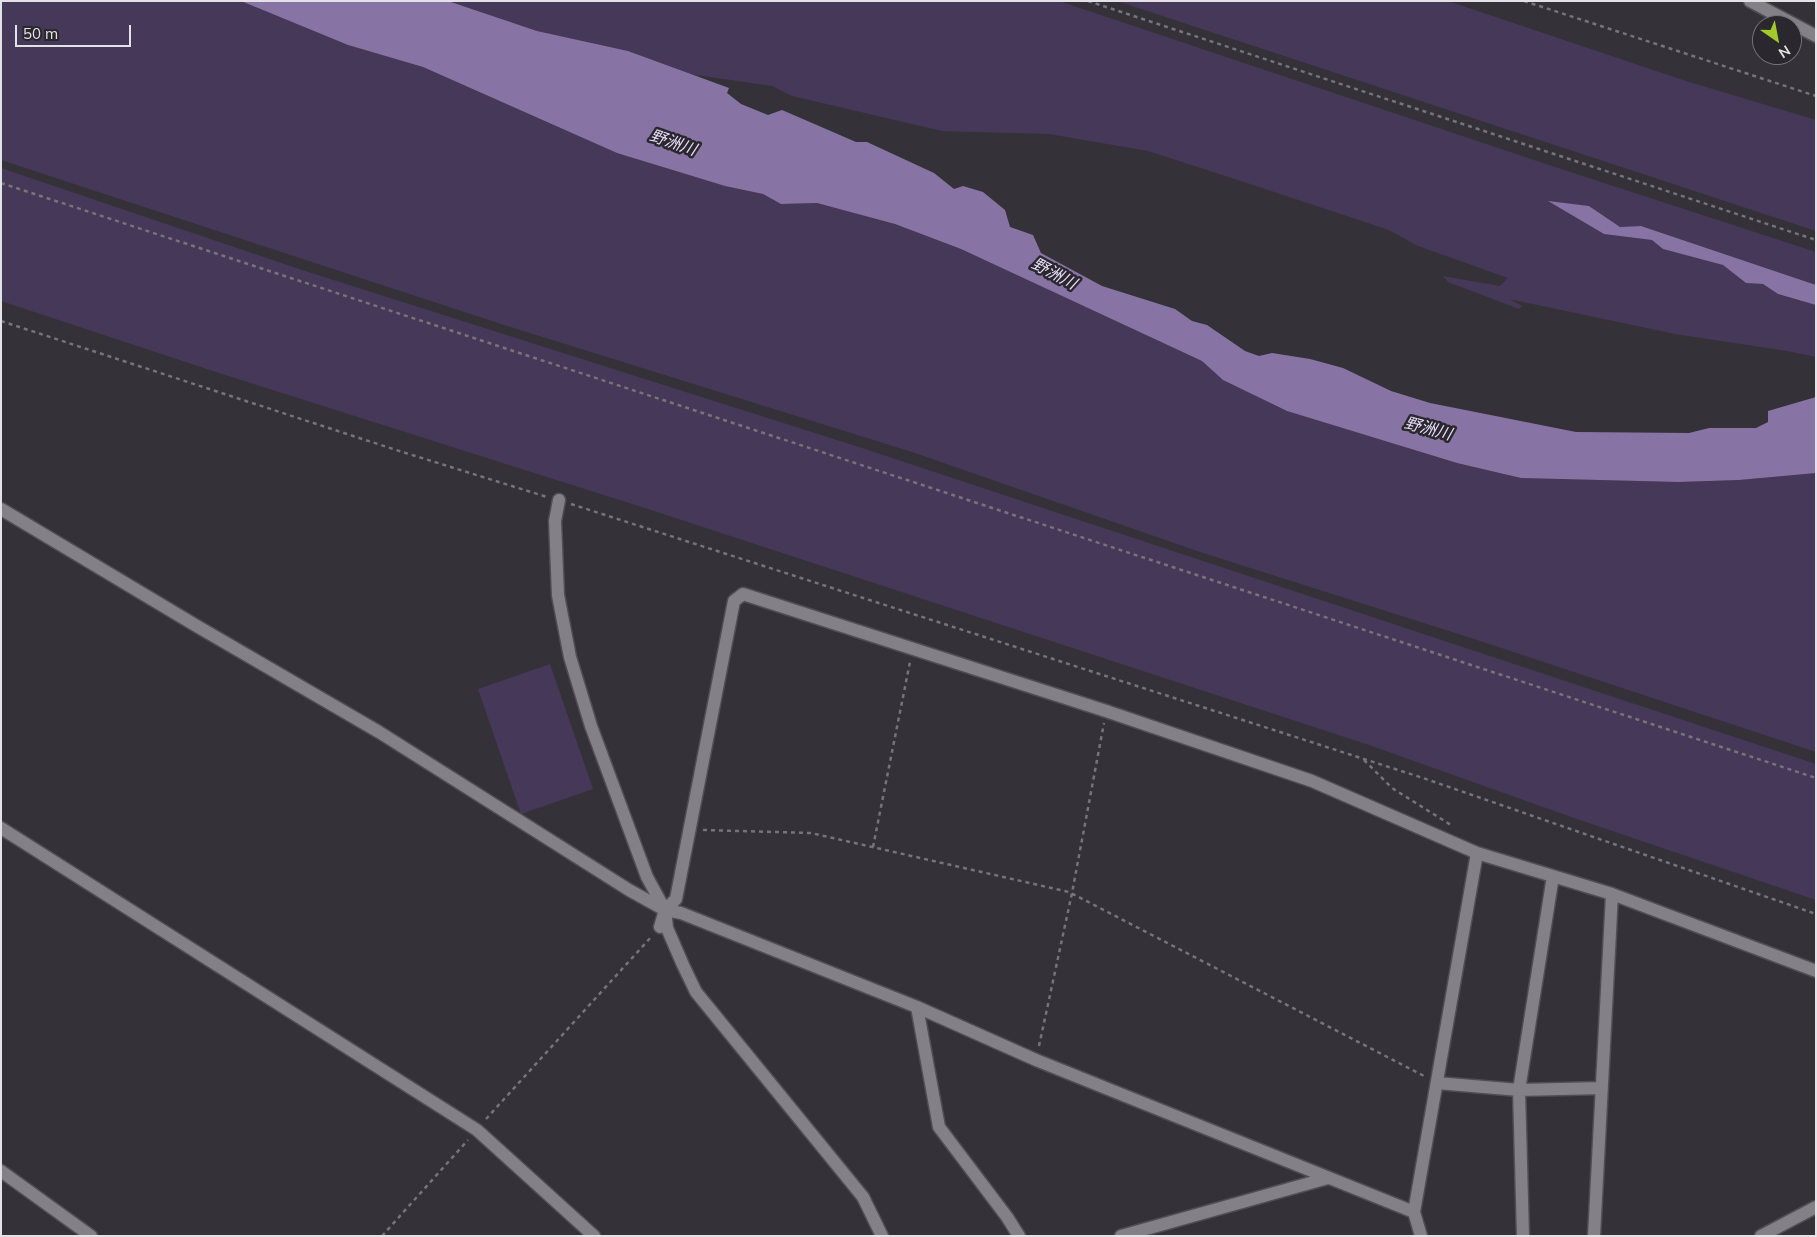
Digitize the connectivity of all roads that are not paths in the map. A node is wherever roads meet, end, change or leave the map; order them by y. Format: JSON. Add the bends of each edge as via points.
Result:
{"nodes":[{"id":1,"x":1750,"y":1,"type":"edge"},
{"id":2,"x":1816,"y":36,"type":"edge"},
{"id":3,"x":559,"y":500,"type":"road end"},
{"id":4,"x":1,"y":509,"type":"edge"},
{"id":5,"x":1,"y":828,"type":"edge"},
{"id":6,"x":1477,"y":852,"type":"junction"},
{"id":7,"x":1553,"y":876,"type":"junction"},
{"id":8,"x":1612,"y":894,"type":"junction"},
{"id":9,"x":665,"y":910,"type":"junction"},
{"id":10,"x":660,"y":927,"type":"road end"},
{"id":11,"x":1816,"y":971,"type":"edge"},
{"id":12,"x":917,"y":1007,"type":"junction"},
{"id":13,"x":1437,"y":1084,"type":"junction"},
{"id":14,"x":1602,"y":1088,"type":"junction"},
{"id":15,"x":1519,"y":1090,"type":"junction"},
{"id":16,"x":1,"y":1170,"type":"edge"},
{"id":17,"x":1328,"y":1178,"type":"junction"},
{"id":18,"x":1816,"y":1207,"type":"edge"},
{"id":19,"x":1414,"y":1212,"type":"junction"},
{"id":20,"x":91,"y":1236,"type":"edge"},
{"id":21,"x":594,"y":1236,"type":"edge"},
{"id":22,"x":882,"y":1236,"type":"edge"},
{"id":23,"x":1019,"y":1236,"type":"edge"},
{"id":24,"x":1121,"y":1236,"type":"edge"},
{"id":25,"x":1421,"y":1236,"type":"edge"},
{"id":26,"x":1523,"y":1236,"type":"edge"},
{"id":27,"x":1594,"y":1236,"type":"edge"},
{"id":28,"x":1761,"y":1236,"type":"edge"}],
"edges":[{"from":1,"to":2,"type":"street"},
{"from":3,"to":9,"type":"street","via":[[555,521],[558,595],[570,657],[591,726],[647,877]]},
{"from":4,"to":9,"type":"street","via":[[378,732]]},
{"from":5,"to":21,"type":"street","via":[[477,1130]]},
{"from":6,"to":7,"type":"street"},
{"from":6,"to":9,"type":"street","via":[[1312,781],[743,594],[734,601],[676,899]]},
{"from":6,"to":13,"type":"street"},
{"from":7,"to":8,"type":"street"},
{"from":7,"to":15,"type":"street"},
{"from":8,"to":11,"type":"street"},
{"from":8,"to":14,"type":"street"},
{"from":9,"to":10,"type":"street"},
{"from":9,"to":12,"type":"street","via":[[681,913]]},
{"from":9,"to":22,"type":"street","via":[[667,928],[696,992],[863,1197]]},
{"from":12,"to":17,"type":"street","via":[[1036,1060]]},
{"from":12,"to":23,"type":"street","via":[[939,1127]]},
{"from":13,"to":15,"type":"street"},
{"from":13,"to":19,"type":"street"},
{"from":14,"to":15,"type":"street"},
{"from":14,"to":27,"type":"street"},
{"from":15,"to":26,"type":"street"},
{"from":16,"to":20,"type":"street"},
{"from":17,"to":19,"type":"street"},
{"from":17,"to":24,"type":"street"},
{"from":18,"to":28,"type":"street"},
{"from":19,"to":25,"type":"street"}]}
